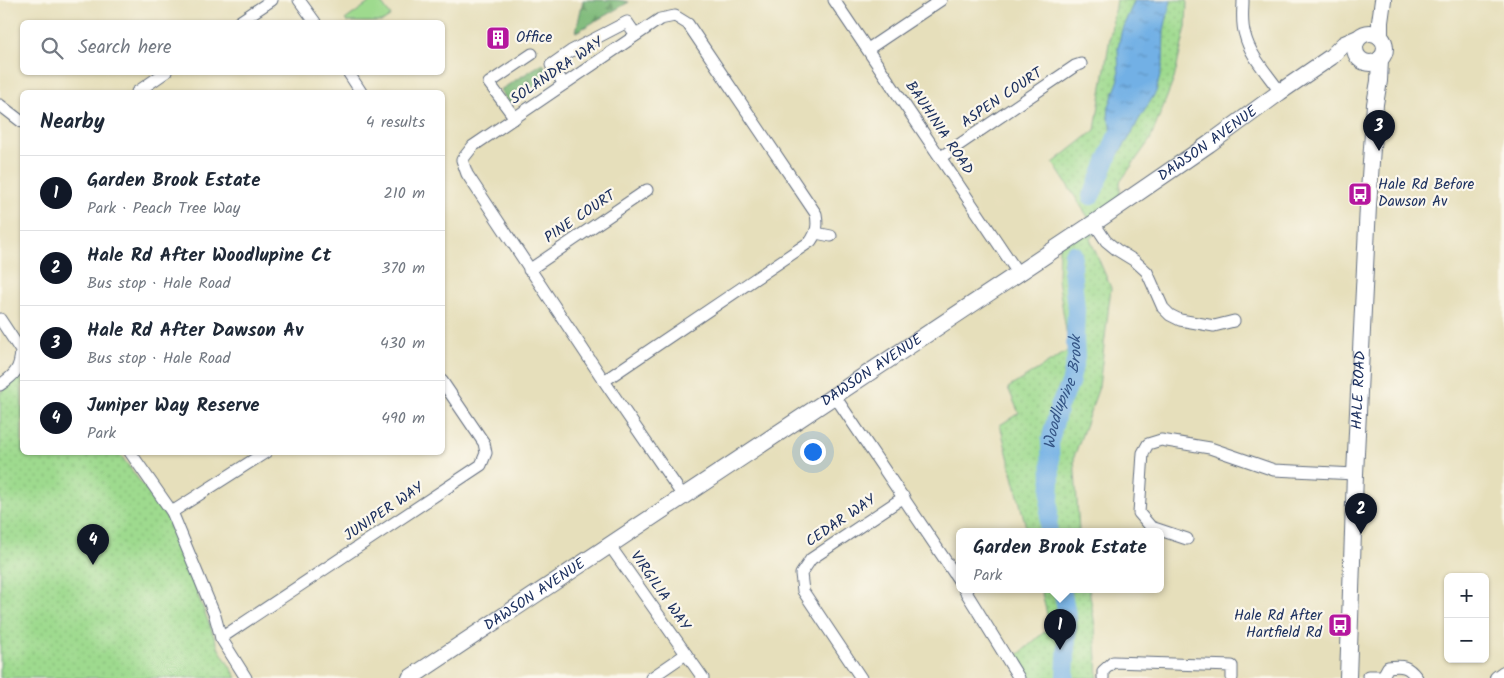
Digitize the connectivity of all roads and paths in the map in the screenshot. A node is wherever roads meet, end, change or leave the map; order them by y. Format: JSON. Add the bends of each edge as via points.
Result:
{"nodes":[{"id":1,"x":272,"y":0,"type":"edge"},
{"id":2,"x":300,"y":0,"type":"edge"},
{"id":3,"x":834,"y":0,"type":"edge"},
{"id":4,"x":941,"y":0,"type":"edge"},
{"id":5,"x":1243,"y":0,"type":"edge"},
{"id":6,"x":1376,"y":0,"type":"edge"},
{"id":7,"x":1383,"y":0,"type":"edge"},
{"id":8,"x":242,"y":20,"type":"edge"},
{"id":9,"x":314,"y":20,"type":"edge"},
{"id":10,"x":636,"y":35,"type":"junction"},
{"id":11,"x":1368,"y":36,"type":"junction"},
{"id":12,"x":868,"y":50,"type":"junction"},
{"id":13,"x":532,"y":54,"type":"dead end"},
{"id":14,"x":1331,"y":57,"type":"junction"},
{"id":15,"x":1369,"y":61,"type":"junction"},
{"id":16,"x":1081,"y":64,"type":"dead end"},
{"id":17,"x":162,"y":75,"type":"edge"},
{"id":18,"x":350,"y":75,"type":"edge"},
{"id":19,"x":564,"y":84,"type":"junction"},
{"id":20,"x":140,"y":90,"type":"edge"},
{"id":21,"x":359,"y":90,"type":"edge"},
{"id":22,"x":1280,"y":92,"type":"junction"},
{"id":23,"x":0,"y":105,"type":"edge"},
{"id":24,"x":514,"y":118,"type":"junction"},
{"id":25,"x":20,"y":120,"type":"edge"},
{"id":26,"x":941,"y":157,"type":"junction"},
{"id":27,"x":647,"y":190,"type":"dead end"},
{"id":28,"x":1094,"y":223,"type":"junction"},
{"id":29,"x":816,"y":233,"type":"junction"},
{"id":30,"x":832,"y":236,"type":"dead end"},
{"id":31,"x":529,"y":270,"type":"junction"},
{"id":32,"x":1018,"y":273,"type":"junction"},
{"id":33,"x":0,"y":319,"type":"edge"},
{"id":34,"x":1234,"y":321,"type":"dead end"},
{"id":35,"x":20,"y":348,"type":"edge"},
{"id":36,"x":20,"y":362,"type":"edge"},
{"id":37,"x":604,"y":381,"type":"junction"},
{"id":38,"x":0,"y":385,"type":"edge"},
{"id":39,"x":445,"y":385,"type":"edge"},
{"id":40,"x":834,"y":395,"type":"junction"},
{"id":41,"x":132,"y":455,"type":"edge"},
{"id":42,"x":261,"y":455,"type":"edge"},
{"id":43,"x":1355,"y":474,"type":"junction"},
{"id":44,"x":682,"y":496,"type":"junction"},
{"id":45,"x":904,"y":497,"type":"junction"},
{"id":46,"x":172,"y":512,"type":"junction"},
{"id":47,"x":1153,"y":528,"type":"edge"},
{"id":48,"x":1164,"y":532,"type":"edge"},
{"id":49,"x":1187,"y":539,"type":"dead end"},
{"id":50,"x":610,"y":546,"type":"junction"},
{"id":51,"x":956,"y":576,"type":"edge"},
{"id":52,"x":966,"y":593,"type":"edge"},
{"id":53,"x":221,"y":638,"type":"junction"},
{"id":54,"x":686,"y":654,"type":"junction"},
{"id":55,"x":1504,"y":673,"type":"edge"},
{"id":56,"x":1348,"y":677,"type":"edge"},
{"id":57,"x":1370,"y":677,"type":"edge"},
{"id":58,"x":246,"y":678,"type":"edge"},
{"id":59,"x":410,"y":678,"type":"edge"},
{"id":60,"x":651,"y":678,"type":"edge"},
{"id":61,"x":703,"y":678,"type":"edge"},
{"id":62,"x":861,"y":678,"type":"edge"},
{"id":63,"x":1019,"y":678,"type":"edge"},
{"id":64,"x":1103,"y":678,"type":"edge"},
{"id":65,"x":1232,"y":678,"type":"edge"},
{"id":66,"x":1417,"y":678,"type":"edge"},
{"id":67,"x":1497,"y":678,"type":"edge"}],
"edges":[{"from":1,"to":8,"type":"street"},
{"from":2,"to":9,"type":"street"},
{"from":3,"to":12,"type":"street","name":"BAUHINIA ROAD"},
{"from":4,"to":12,"type":"street"},
{"from":5,"to":22,"type":"street","via":[[1244,35],[1251,51]]},
{"from":6,"to":11,"type":"main road"},
{"from":7,"to":11,"type":"main road","via":[[1380,22]]},
{"from":10,"to":19,"type":"street","name":"SOLANDRA WAY"},
{"from":10,"to":19,"type":"street","via":[[627,22],[571,51],[551,65]]},
{"from":10,"to":29,"type":"street","name":"SOLANDRA WAY","via":[[660,18],[675,16],[688,24],[816,214]]},
{"from":11,"to":14,"type":"main road","name":"DAWSON AVENUE","via":[[1344,44]]},
{"from":11,"to":15,"type":"main road","via":[[1355,43],[1354,50],[1356,56]]},
{"from":11,"to":15,"type":"main road","via":[[1385,45],[1383,55]]},
{"from":12,"to":26,"type":"street","name":"BAUHINIA ROAD"},
{"from":13,"to":24,"type":"street","via":[[489,83]]},
{"from":14,"to":15,"type":"main road"},
{"from":14,"to":22,"type":"main road","name":"DAWSON AVENUE"},
{"from":15,"to":43,"type":"main road","name":"HALE ROAD","via":[[1379,81],[1375,104]]},
{"from":16,"to":26,"type":"street","name":"ASPEN COURT"},
{"from":17,"to":20,"type":"street"},
{"from":18,"to":21,"type":"street"},
{"from":19,"to":24,"type":"street","name":"SOLANDRA WAY"},
{"from":22,"to":28,"type":"main road","name":"DAWSON AVENUE"},
{"from":23,"to":25,"type":"street"},
{"from":24,"to":31,"type":"street","name":"SOLANDRA WAY","via":[[473,146],[462,160],[466,174]]},
{"from":26,"to":32,"type":"street","name":"BAUHINIA ROAD"},
{"from":27,"to":31,"type":"street","name":"PINE COURT"},
{"from":28,"to":32,"type":"main road","name":"DAWSON AVENUE"},
{"from":28,"to":34,"type":"street","via":[[1106,241],[1147,272],[1166,312],[1180,320],[1214,326]]},
{"from":29,"to":30,"type":"street"},
{"from":29,"to":37,"type":"street","via":[[811,241]]},
{"from":31,"to":37,"type":"street","name":"SOLANDRA WAY"},
{"from":32,"to":40,"type":"main road","name":"DAWSON AVENUE"},
{"from":33,"to":35,"type":"street"},
{"from":36,"to":38,"type":"street","via":[[10,379]]},
{"from":37,"to":44,"type":"street","name":"SOLANDRA WAY"},
{"from":39,"to":53,"type":"street","name":"JUNIPER WAY","via":[[484,442],[486,453],[481,465]]},
{"from":40,"to":44,"type":"main road","name":"DAWSON AVENUE"},
{"from":40,"to":45,"type":"street"},
{"from":41,"to":46,"type":"street"},
{"from":42,"to":46,"type":"street"},
{"from":43,"to":47,"type":"street","via":[[1274,470],[1210,448],[1161,440],[1148,444],[1143,453],[1139,513]]},
{"from":43,"to":56,"type":"main road","name":"HALE ROAD"},
{"from":44,"to":50,"type":"main road","name":"DAWSON AVENUE"},
{"from":45,"to":51,"type":"street"},
{"from":45,"to":62,"type":"street","name":"CEDAR WAY","via":[[811,559],[801,574],[803,591]]},
{"from":46,"to":53,"type":"street"},
{"from":48,"to":49,"type":"street"},
{"from":50,"to":54,"type":"street","name":"VIRGILIA WAY"},
{"from":50,"to":59,"type":"main road","name":"DAWSON AVENUE"},
{"from":52,"to":63,"type":"street"},
{"from":53,"to":58,"type":"street"},
{"from":54,"to":60,"type":"street","name":"VIRGILIA WAY"},
{"from":54,"to":61,"type":"street","name":"VIRGILIA WAY"},
{"from":55,"to":67,"type":"street"},
{"from":56,"to":57,"type":"street"},
{"from":57,"to":66,"type":"street","via":[[1383,676],[1388,668],[1403,667],[1411,670]]},
{"from":64,"to":65,"type":"street","via":[[1103,671],[1113,662],[1232,666]]}]}
